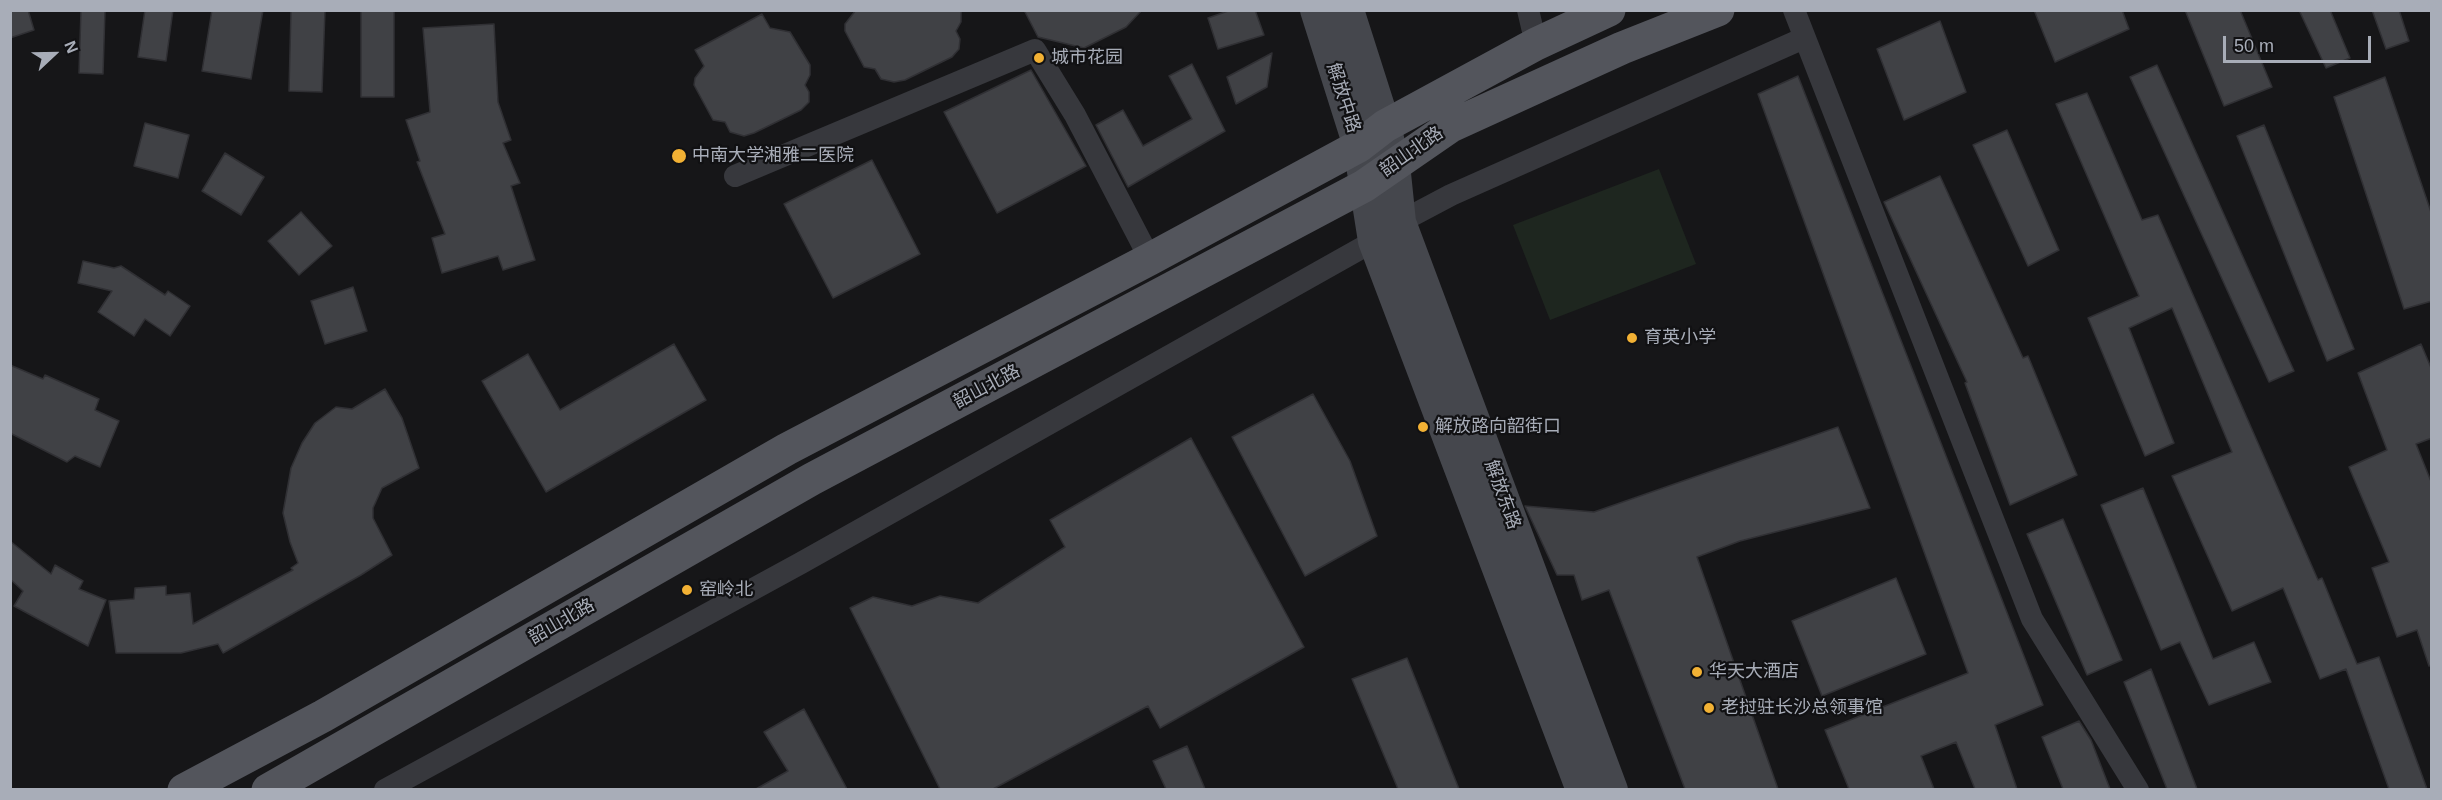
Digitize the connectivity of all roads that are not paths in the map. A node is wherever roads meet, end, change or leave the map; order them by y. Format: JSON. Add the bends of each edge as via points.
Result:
{"nodes":[{"id":1,"x":1316,"y":10,"type":"edge"},
{"id":2,"x":1348,"y":10,"type":"edge"},
{"id":3,"x":1528,"y":10,"type":"edge"},
{"id":4,"x":1610,"y":10,"type":"edge"},
{"id":5,"x":1718,"y":10,"type":"edge"},
{"id":6,"x":1794,"y":10,"type":"edge"},
{"id":7,"x":1804,"y":38,"type":"junction"},
{"id":8,"x":1536,"y":44,"type":"junction"},
{"id":9,"x":1385,"y":126,"type":"junction"},
{"id":10,"x":1359,"y":146,"type":"junction"},
{"id":11,"x":1394,"y":164,"type":"junction"},
{"id":12,"x":735,"y":176,"type":"dead end"},
{"id":13,"x":1364,"y":186,"type":"junction"},
{"id":14,"x":1401,"y":222,"type":"junction"},
{"id":15,"x":1374,"y":241,"type":"junction"},
{"id":16,"x":1150,"y":259,"type":"junction"},
{"id":17,"x":184,"y":789,"type":"edge"},
{"id":18,"x":268,"y":789,"type":"edge"},
{"id":19,"x":385,"y":789,"type":"edge"},
{"id":20,"x":1582,"y":789,"type":"edge"},
{"id":21,"x":1612,"y":789,"type":"edge"},
{"id":22,"x":2138,"y":789,"type":"edge"}],
"edges":[{"from":1,"to":10,"type":"main road","name":"解放中路"},
{"from":2,"to":9,"type":"main road","name":"解放中路"},
{"from":3,"to":8,"type":"street"},
{"from":4,"to":8,"type":"main road","name":"韶山北路"},
{"from":5,"to":11,"type":"main road","name":"韶山北路","via":[[1622,48],[1451,126]]},
{"from":6,"to":7,"type":"street"},
{"from":7,"to":14,"type":"street","via":[[1452,195]]},
{"from":7,"to":22,"type":"street","via":[[2032,619]]},
{"from":8,"to":9,"type":"main road","name":"韶山北路"},
{"from":9,"to":10,"type":"main road","name":"韶山北路"},
{"from":9,"to":11,"type":"main road","name":"解放中路"},
{"from":10,"to":13,"type":"main road","name":"解放中路"},
{"from":10,"to":16,"type":"main road","name":"韶山北路"},
{"from":11,"to":13,"type":"main road","name":"韶山北路"},
{"from":11,"to":14,"type":"main road","name":"解放东路"},
{"from":12,"to":16,"type":"street","via":[[1035,50],[1075,115]]},
{"from":13,"to":15,"type":"main road","name":"解放东路"},
{"from":13,"to":18,"type":"main road","name":"韶山北路","via":[[812,479]]},
{"from":14,"to":15,"type":"street"},
{"from":14,"to":21,"type":"main road","name":"解放东路"},
{"from":15,"to":19,"type":"street","via":[[812,557]]},
{"from":15,"to":20,"type":"main road","name":"解放东路"},
{"from":16,"to":17,"type":"main road","name":"韶山北路","via":[[787,449],[323,716]]}]}
